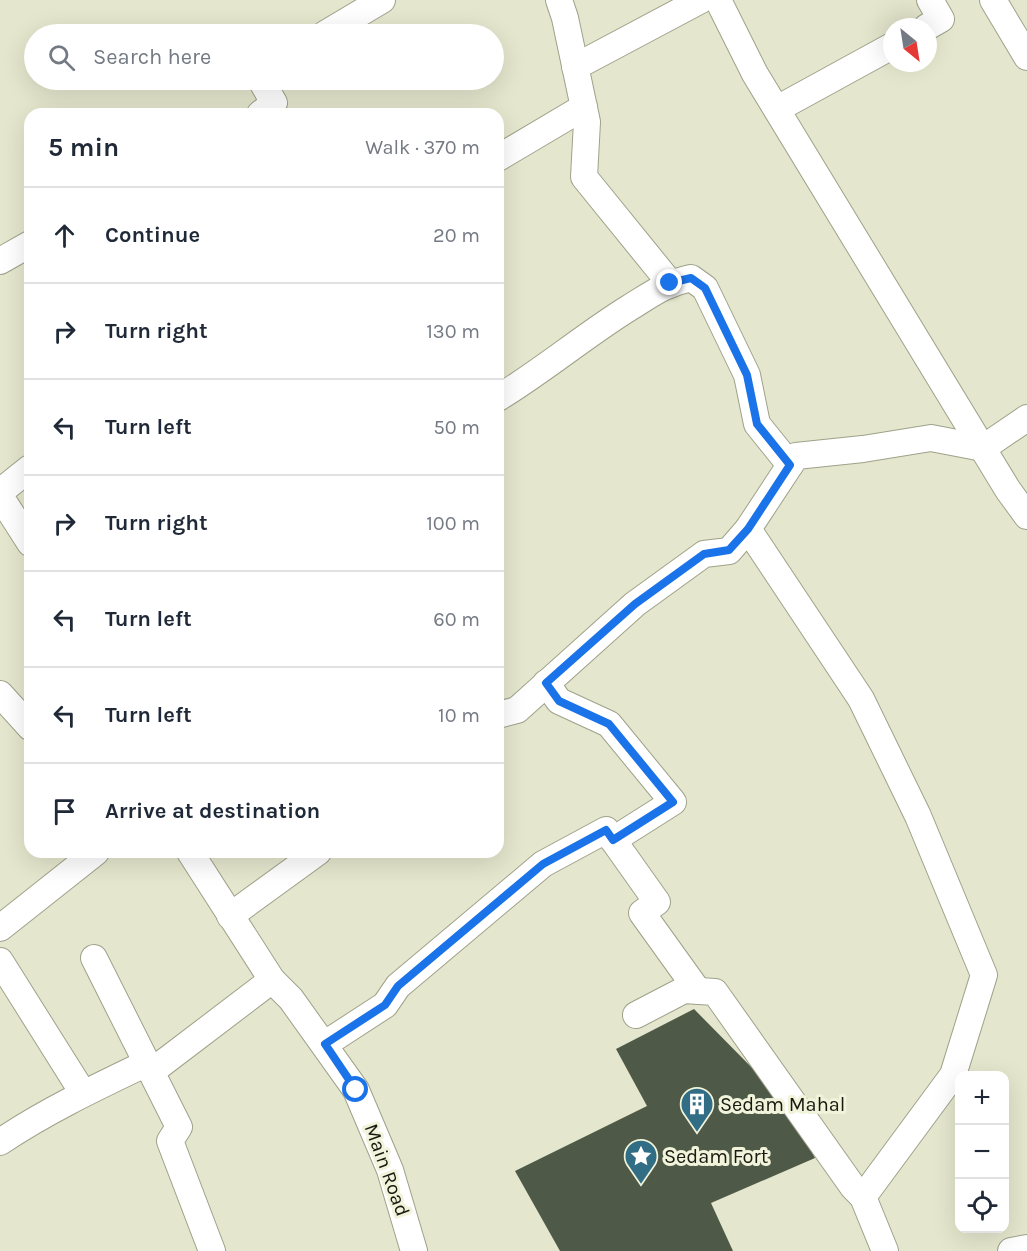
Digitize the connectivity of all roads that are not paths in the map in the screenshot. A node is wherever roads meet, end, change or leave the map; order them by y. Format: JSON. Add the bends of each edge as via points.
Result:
{"nodes":[{"id":1,"x":382,"y":0,"type":"edge"},
{"id":2,"x":559,"y":0,"type":"edge"},
{"id":3,"x":701,"y":0,"type":"edge"},
{"id":4,"x":718,"y":0,"type":"edge"},
{"id":5,"x":930,"y":0,"type":"edge"},
{"id":6,"x":993,"y":0,"type":"edge"},
{"id":7,"x":937,"y":21,"type":"edge"},
{"id":8,"x":1018,"y":23,"type":"edge"},
{"id":9,"x":342,"y":24,"type":"edge"},
{"id":10,"x":883,"y":51,"type":"edge"},
{"id":11,"x":1027,"y":57,"type":"edge"},
{"id":12,"x":575,"y":67,"type":"junction"},
{"id":13,"x":267,"y":90,"type":"edge"},
{"id":14,"x":584,"y":107,"type":"junction"},
{"id":15,"x":268,"y":108,"type":"edge"},
{"id":16,"x":777,"y":109,"type":"junction"},
{"id":17,"x":504,"y":154,"type":"edge"},
{"id":18,"x":24,"y":247,"type":"edge"},
{"id":19,"x":0,"y":261,"type":"edge"},
{"id":20,"x":670,"y":283,"type":"junction"},
{"id":21,"x":504,"y":394,"type":"edge"},
{"id":22,"x":1027,"y":418,"type":"edge"},
{"id":23,"x":982,"y":448,"type":"junction"},
{"id":24,"x":790,"y":465,"type":"junction"},
{"id":25,"x":24,"y":473,"type":"edge"},
{"id":26,"x":0,"y":494,"type":"edge"},
{"id":27,"x":1027,"y":516,"type":"edge"},
{"id":28,"x":748,"y":529,"type":"junction"},
{"id":29,"x":24,"y":533,"type":"edge"},
{"id":30,"x":546,"y":683,"type":"junction"},
{"id":31,"x":0,"y":694,"type":"edge"},
{"id":32,"x":504,"y":713,"type":"edge"},
{"id":33,"x":24,"y":720,"type":"edge"},
{"id":34,"x":613,"y":840,"type":"junction"},
{"id":35,"x":88,"y":858,"type":"edge"},
{"id":36,"x":194,"y":858,"type":"edge"},
{"id":37,"x":310,"y":858,"type":"edge"},
{"id":38,"x":230,"y":916,"type":"junction"},
{"id":39,"x":0,"y":928,"type":"edge"},
{"id":40,"x":94,"y":958,"type":"dead end"},
{"id":41,"x":0,"y":961,"type":"edge"},
{"id":42,"x":272,"y":980,"type":"junction"},
{"id":43,"x":698,"y":991,"type":"junction"},
{"id":44,"x":636,"y":1015,"type":"dead end"},
{"id":45,"x":325,"y":1044,"type":"junction"},
{"id":46,"x":149,"y":1067,"type":"junction"},
{"id":47,"x":83,"y":1093,"type":"junction"},
{"id":48,"x":0,"y":1143,"type":"edge"},
{"id":49,"x":863,"y":1197,"type":"junction"},
{"id":50,"x":1027,"y":1248,"type":"edge"},
{"id":51,"x":411,"y":1250,"type":"edge"},
{"id":52,"x":212,"y":1251,"type":"edge"},
{"id":53,"x":885,"y":1251,"type":"edge"},
{"id":54,"x":1011,"y":1251,"type":"edge"}],
"edges":[{"from":1,"to":9,"type":"street"},
{"from":2,"to":12,"type":"street"},
{"from":3,"to":12,"type":"street"},
{"from":4,"to":16,"type":"street"},
{"from":5,"to":7,"type":"street","via":[[941,19]]},
{"from":6,"to":8,"type":"street"},
{"from":8,"to":11,"type":"street"},
{"from":10,"to":16,"type":"street"},
{"from":12,"to":14,"type":"street"},
{"from":13,"to":15,"type":"street","via":[[274,103]]},
{"from":14,"to":17,"type":"street"},
{"from":14,"to":20,"type":"street","via":[[584,177]]},
{"from":16,"to":23,"type":"street"},
{"from":18,"to":19,"type":"street"},
{"from":20,"to":21,"type":"street","via":[[598,327]]},
{"from":20,"to":24,"type":"street","via":[[691,278],[705,288],[747,375],[757,424]]},
{"from":22,"to":23,"type":"street"},
{"from":23,"to":24,"type":"street","via":[[931,438],[796,456]]},
{"from":23,"to":27,"type":"street"},
{"from":24,"to":28,"type":"street"},
{"from":25,"to":26,"type":"street"},
{"from":26,"to":29,"type":"street"},
{"from":28,"to":30,"type":"street","via":[[729,550],[704,554],[635,604]]},
{"from":28,"to":49,"type":"street","via":[[861,699],[918,816],[984,975],[953,1075]]},
{"from":30,"to":32,"type":"street","via":[[517,710]]},
{"from":30,"to":34,"type":"street","via":[[559,701],[609,724],[673,802]]},
{"from":31,"to":33,"type":"street"},
{"from":34,"to":43,"type":"street","via":[[657,902],[642,913]]},
{"from":34,"to":45,"type":"street","via":[[606,830],[543,864],[398,986],[385,1005]]},
{"from":35,"to":39,"type":"street"},
{"from":36,"to":38,"type":"street","name":"Main Road"},
{"from":37,"to":38,"type":"street"},
{"from":38,"to":42,"type":"street","name":"Main Road"},
{"from":40,"to":46,"type":"street"},
{"from":41,"to":47,"type":"street"},
{"from":42,"to":45,"type":"street","name":"Main Road"},
{"from":42,"to":46,"type":"street"},
{"from":43,"to":44,"type":"street","via":[[684,990]]},
{"from":43,"to":49,"type":"street","via":[[715,992]]},
{"from":45,"to":51,"type":"street","name":"Main Road","via":[[356,1090],[390,1170]]},
{"from":46,"to":47,"type":"street"},
{"from":46,"to":52,"type":"street","via":[[179,1127],[170,1141]]},
{"from":47,"to":48,"type":"street"},
{"from":49,"to":53,"type":"street"},
{"from":50,"to":54,"type":"street"}]}
